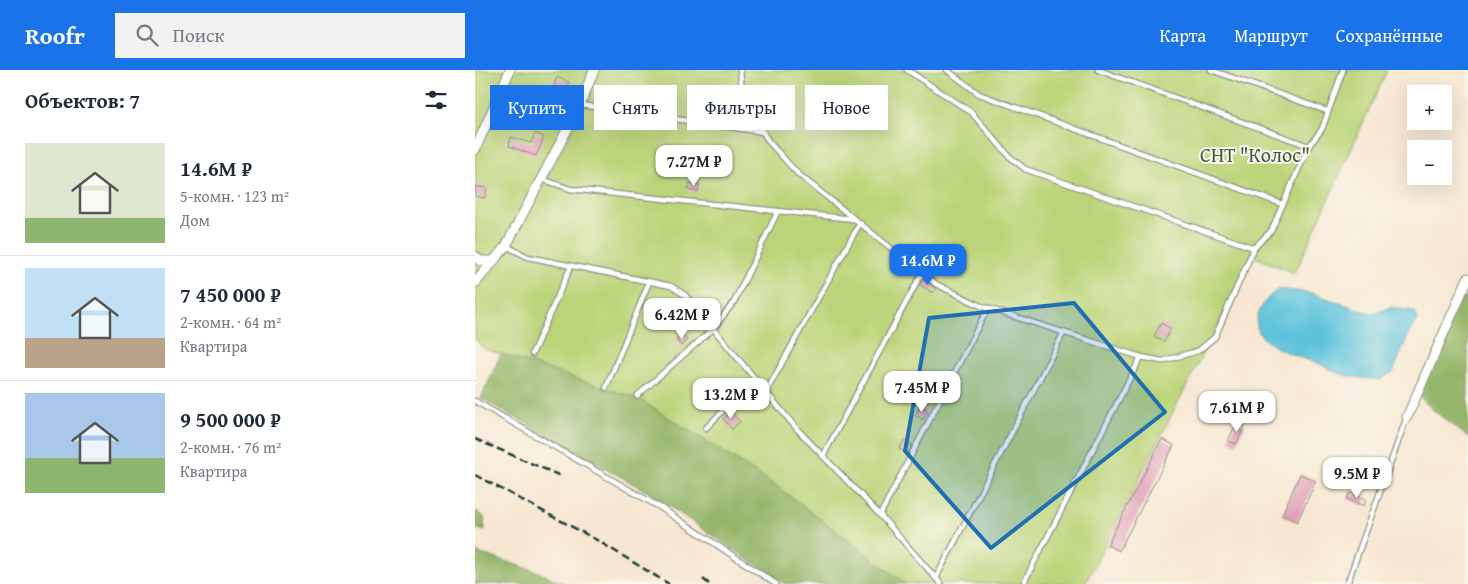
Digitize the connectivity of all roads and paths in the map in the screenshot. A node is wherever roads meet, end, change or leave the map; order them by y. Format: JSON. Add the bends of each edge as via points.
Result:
{"nodes":[{"id":1,"x":510,"y":70,"type":"edge"},
{"id":2,"x":594,"y":70,"type":"edge"},
{"id":3,"x":741,"y":70,"type":"edge"},
{"id":4,"x":907,"y":70,"type":"edge"},
{"id":5,"x":947,"y":70,"type":"edge"},
{"id":6,"x":1098,"y":70,"type":"edge"},
{"id":7,"x":1211,"y":70,"type":"edge"},
{"id":8,"x":1343,"y":70,"type":"edge"},
{"id":9,"x":584,"y":95,"type":"edge"},
{"id":10,"x":584,"y":106,"type":"edge"},
{"id":11,"x":1327,"y":111,"type":"junction"},
{"id":12,"x":567,"y":130,"type":"edge"},
{"id":13,"x":763,"y":132,"type":"junction"},
{"id":14,"x":1309,"y":146,"type":"junction"},
{"id":15,"x":475,"y":150,"type":"edge"},
{"id":16,"x":541,"y":178,"type":"junction"},
{"id":17,"x":1282,"y":204,"type":"junction"},
{"id":18,"x":778,"y":211,"type":"junction"},
{"id":19,"x":855,"y":219,"type":"junction"},
{"id":20,"x":860,"y":224,"type":"junction"},
{"id":21,"x":506,"y":246,"type":"junction"},
{"id":22,"x":1254,"y":248,"type":"junction"},
{"id":23,"x":475,"y":256,"type":"edge"},
{"id":24,"x":493,"y":261,"type":"junction"},
{"id":25,"x":571,"y":266,"type":"junction"},
{"id":26,"x":922,"y":273,"type":"junction"},
{"id":27,"x":1468,"y":278,"type":"edge"},
{"id":28,"x":649,"y":282,"type":"junction"},
{"id":29,"x":475,"y":283,"type":"edge"},
{"id":30,"x":988,"y":308,"type":"junction"},
{"id":31,"x":714,"y":328,"type":"junction"},
{"id":32,"x":1065,"y":332,"type":"junction"},
{"id":33,"x":532,"y":354,"type":"dead end"},
{"id":34,"x":1141,"y":357,"type":"junction"},
{"id":35,"x":755,"y":378,"type":"junction"},
{"id":36,"x":606,"y":388,"type":"dead end"},
{"id":37,"x":766,"y":392,"type":"junction"},
{"id":38,"x":637,"y":396,"type":"dead end"},
{"id":39,"x":475,"y":402,"type":"edge"},
{"id":40,"x":1407,"y":416,"type":"joint"},
{"id":41,"x":706,"y":428,"type":"dead end"},
{"id":42,"x":823,"y":456,"type":"junction"},
{"id":43,"x":880,"y":515,"type":"junction"},
{"id":44,"x":936,"y":578,"type":"junction"},
{"id":45,"x":777,"y":584,"type":"edge"},
{"id":46,"x":941,"y":584,"type":"edge"},
{"id":47,"x":1023,"y":584,"type":"edge"},
{"id":48,"x":1347,"y":584,"type":"edge"}],
"edges":[{"from":1,"to":15,"type":"street"},
{"from":2,"to":9,"type":"street"},
{"from":3,"to":13,"type":"lane","via":[[742,90]]},
{"from":4,"to":22,"type":"lane","via":[[971,112],[1009,156],[1025,168]]},
{"from":5,"to":17,"type":"lane","via":[[979,94]]},
{"from":6,"to":14,"type":"lane"},
{"from":7,"to":11,"type":"lane"},
{"from":8,"to":11,"type":"lane"},
{"from":10,"to":13,"type":"lane"},
{"from":11,"to":14,"type":"lane","via":[[1322,129]]},
{"from":12,"to":16,"type":"street"},
{"from":13,"to":19,"type":"lane","via":[[798,174]]},
{"from":14,"to":17,"type":"lane"},
{"from":16,"to":18,"type":"lane","via":[[570,189]]},
{"from":16,"to":21,"type":"street"},
{"from":17,"to":22,"type":"lane","via":[[1271,231]]},
{"from":18,"to":19,"type":"lane"},
{"from":18,"to":31,"type":"lane","via":[[734,302]]},
{"from":19,"to":20,"type":"lane"},
{"from":20,"to":26,"type":"lane"},
{"from":20,"to":37,"type":"lane"},
{"from":21,"to":24,"type":"street"},
{"from":21,"to":25,"type":"lane","via":[[528,257]]},
{"from":22,"to":34,"type":"lane","via":[[1215,337],[1198,351],[1162,361]]},
{"from":23,"to":24,"type":"street","via":[[479,261]]},
{"from":24,"to":29,"type":"street"},
{"from":25,"to":28,"type":"lane"},
{"from":25,"to":33,"type":"lane"},
{"from":26,"to":30,"type":"lane","via":[[936,284]]},
{"from":26,"to":42,"type":"lane"},
{"from":27,"to":40,"type":"street"},
{"from":28,"to":31,"type":"lane","via":[[671,286],[685,295]]},
{"from":28,"to":36,"type":"lane"},
{"from":30,"to":32,"type":"lane"},
{"from":30,"to":43,"type":"lane"},
{"from":31,"to":35,"type":"lane"},
{"from":31,"to":38,"type":"lane"},
{"from":32,"to":34,"type":"lane"},
{"from":32,"to":44,"type":"lane"},
{"from":34,"to":47,"type":"lane"},
{"from":35,"to":37,"type":"lane"},
{"from":35,"to":41,"type":"lane"},
{"from":37,"to":42,"type":"lane"},
{"from":39,"to":45,"type":"lane","via":[[661,508]]},
{"from":40,"to":48,"type":"lane"},
{"from":42,"to":43,"type":"lane"},
{"from":43,"to":44,"type":"lane"},
{"from":44,"to":46,"type":"lane"}]}
